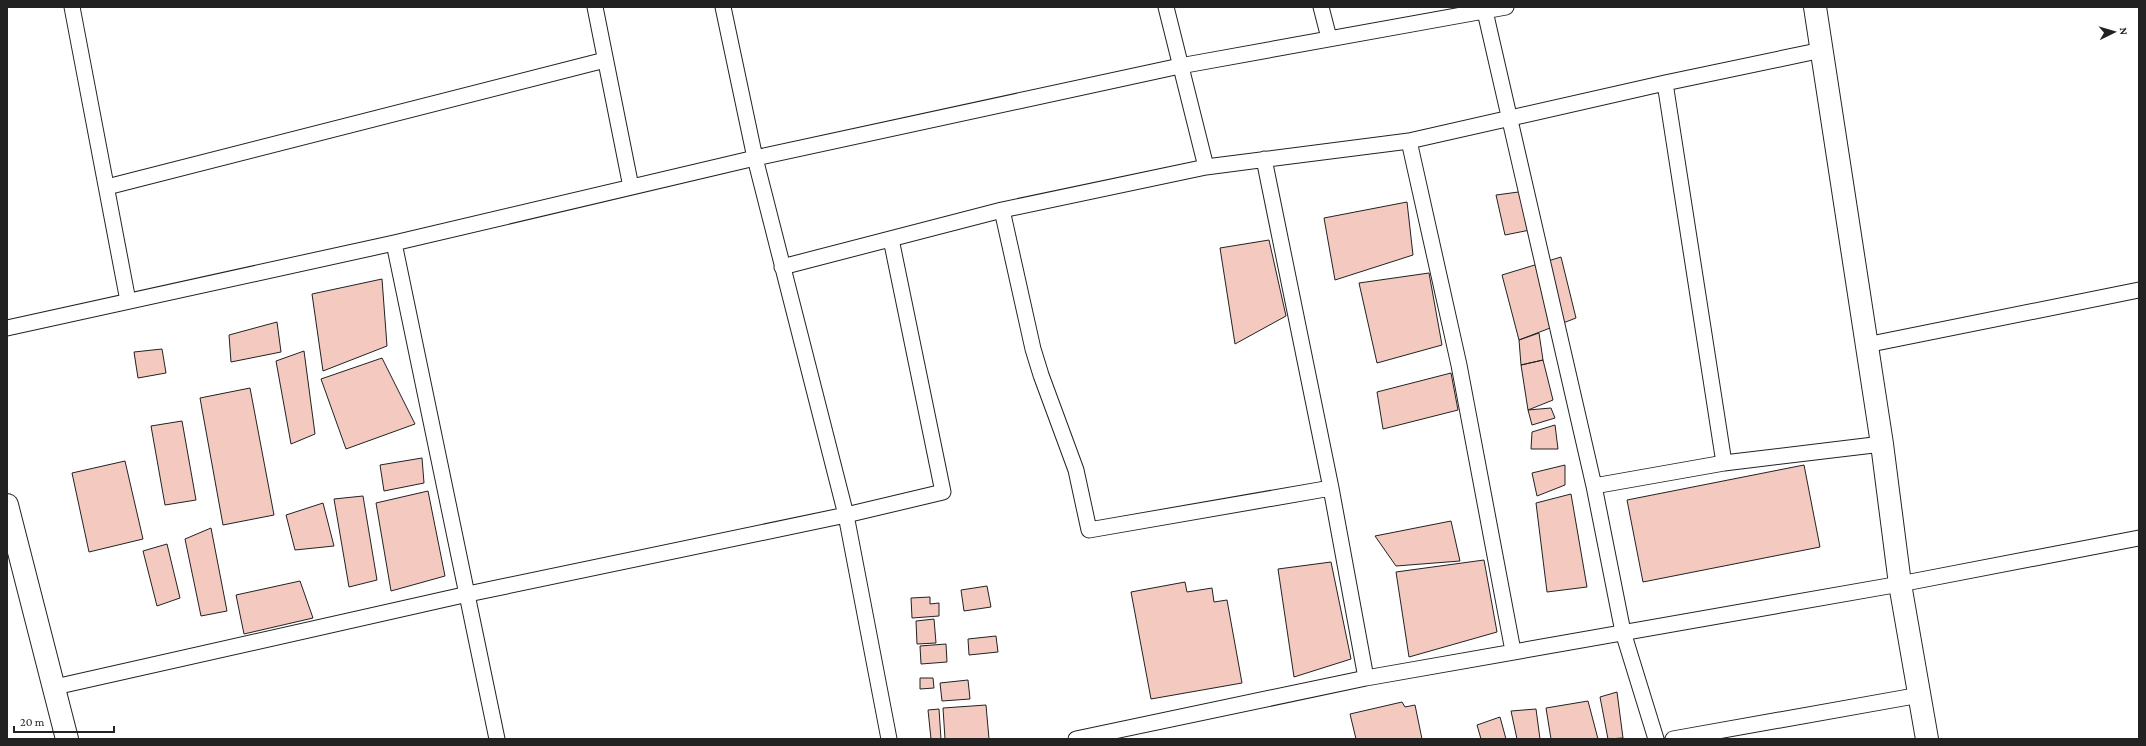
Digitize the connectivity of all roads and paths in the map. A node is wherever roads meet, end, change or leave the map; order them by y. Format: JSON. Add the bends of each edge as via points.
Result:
{"nodes":[{"id":1,"x":72,"y":7,"type":"edge"},
{"id":2,"x":595,"y":7,"type":"edge"},
{"id":3,"x":723,"y":7,"type":"edge"},
{"id":4,"x":1166,"y":7,"type":"edge"},
{"id":5,"x":1321,"y":7,"type":"edge"},
{"id":6,"x":1506,"y":7,"type":"edge"},
{"id":7,"x":1815,"y":7,"type":"edge"},
{"id":8,"x":1485,"y":9,"type":"edge"},
{"id":9,"x":1328,"y":38,"type":"junction"},
{"id":10,"x":1822,"y":50,"type":"junction"},
{"id":11,"x":605,"y":60,"type":"junction"},
{"id":12,"x":1180,"y":66,"type":"junction"},
{"id":13,"x":1665,"y":83,"type":"junction"},
{"id":14,"x":1510,"y":119,"type":"junction"},
{"id":15,"x":1409,"y":141,"type":"junction"},
{"id":16,"x":755,"y":158,"type":"junction"},
{"id":17,"x":1264,"y":159,"type":"junction"},
{"id":18,"x":1206,"y":167,"type":"junction"},
{"id":19,"x":107,"y":187,"type":"junction"},
{"id":20,"x":631,"y":187,"type":"junction"},
{"id":21,"x":1002,"y":210,"type":"junction"},
{"id":22,"x":891,"y":239,"type":"junction"},
{"id":23,"x":394,"y":243,"type":"junction"},
{"id":24,"x":782,"y":267,"type":"junction"},
{"id":25,"x":2139,"y":290,"type":"edge"},
{"id":26,"x":128,"y":302,"type":"junction"},
{"id":27,"x":7,"y":328,"type":"edge"},
{"id":28,"x":1866,"y":345,"type":"junction"},
{"id":29,"x":1882,"y":444,"type":"junction"},
{"id":30,"x":1724,"y":463,"type":"junction"},
{"id":31,"x":1594,"y":486,"type":"junction"},
{"id":32,"x":1331,"y":488,"type":"junction"},
{"id":33,"x":7,"y":505,"type":"edge"},
{"id":34,"x":846,"y":515,"type":"junction"},
{"id":35,"x":2139,"y":538,"type":"edge"},
{"id":36,"x":1900,"y":584,"type":"junction"},
{"id":37,"x":468,"y":594,"type":"junction"},
{"id":38,"x":1623,"y":632,"type":"junction"},
{"id":39,"x":1513,"y":651,"type":"junction"},
{"id":40,"x":1366,"y":678,"type":"junction"},
{"id":41,"x":55,"y":687,"type":"junction"},
{"id":42,"x":1920,"y":695,"type":"junction"},
{"id":43,"x":67,"y":739,"type":"edge"},
{"id":44,"x":497,"y":739,"type":"edge"},
{"id":45,"x":889,"y":739,"type":"edge"},
{"id":46,"x":1076,"y":739,"type":"edge"},
{"id":47,"x":1656,"y":739,"type":"edge"},
{"id":48,"x":1673,"y":739,"type":"edge"},
{"id":49,"x":1927,"y":739,"type":"edge"}],
"edges":[{"from":1,"to":19,"type":"lane"},
{"from":2,"to":11,"type":"lane"},
{"from":3,"to":16,"type":"lane"},
{"from":4,"to":12,"type":"lane"},
{"from":5,"to":9,"type":"lane"},
{"from":6,"to":8,"type":"lane"},
{"from":7,"to":10,"type":"main road"},
{"from":8,"to":9,"type":"lane"},
{"from":8,"to":14,"type":"lane"},
{"from":9,"to":12,"type":"lane"},
{"from":10,"to":13,"type":"lane"},
{"from":10,"to":28,"type":"main road"},
{"from":11,"to":19,"type":"lane"},
{"from":11,"to":20,"type":"lane"},
{"from":12,"to":16,"type":"lane"},
{"from":12,"to":18,"type":"lane"},
{"from":13,"to":14,"type":"lane"},
{"from":13,"to":30,"type":"lane"},
{"from":14,"to":15,"type":"lane"},
{"from":14,"to":31,"type":"lane"},
{"from":15,"to":17,"type":"lane"},
{"from":15,"to":39,"type":"lane","via":[[1459,365]]},
{"from":16,"to":20,"type":"lane"},
{"from":16,"to":24,"type":"lane"},
{"from":17,"to":18,"type":"lane"},
{"from":17,"to":32,"type":"lane"},
{"from":18,"to":21,"type":"lane"},
{"from":19,"to":26,"type":"lane"},
{"from":20,"to":23,"type":"lane"},
{"from":21,"to":22,"type":"lane"},
{"from":21,"to":32,"type":"lane","via":[[1033,349],[1076,470],[1089,530]]},
{"from":22,"to":24,"type":"lane"},
{"from":22,"to":34,"type":"lane","via":[[943,492]]},
{"from":23,"to":26,"type":"lane"},
{"from":23,"to":37,"type":"lane"},
{"from":24,"to":34,"type":"lane"},
{"from":25,"to":28,"type":"lane"},
{"from":26,"to":27,"type":"lane"},
{"from":28,"to":29,"type":"main road"},
{"from":29,"to":30,"type":"lane"},
{"from":29,"to":36,"type":"main road"},
{"from":30,"to":31,"type":"lane"},
{"from":31,"to":38,"type":"lane"},
{"from":32,"to":40,"type":"lane"},
{"from":33,"to":41,"type":"main road"},
{"from":34,"to":37,"type":"lane"},
{"from":34,"to":45,"type":"lane"},
{"from":35,"to":36,"type":"lane"},
{"from":36,"to":38,"type":"lane"},
{"from":36,"to":42,"type":"main road"},
{"from":37,"to":41,"type":"lane"},
{"from":37,"to":44,"type":"lane"},
{"from":38,"to":39,"type":"lane"},
{"from":38,"to":47,"type":"lane"},
{"from":39,"to":40,"type":"lane"},
{"from":40,"to":46,"type":"lane"},
{"from":41,"to":43,"type":"main road"},
{"from":42,"to":48,"type":"lane"},
{"from":42,"to":49,"type":"main road"}]}
